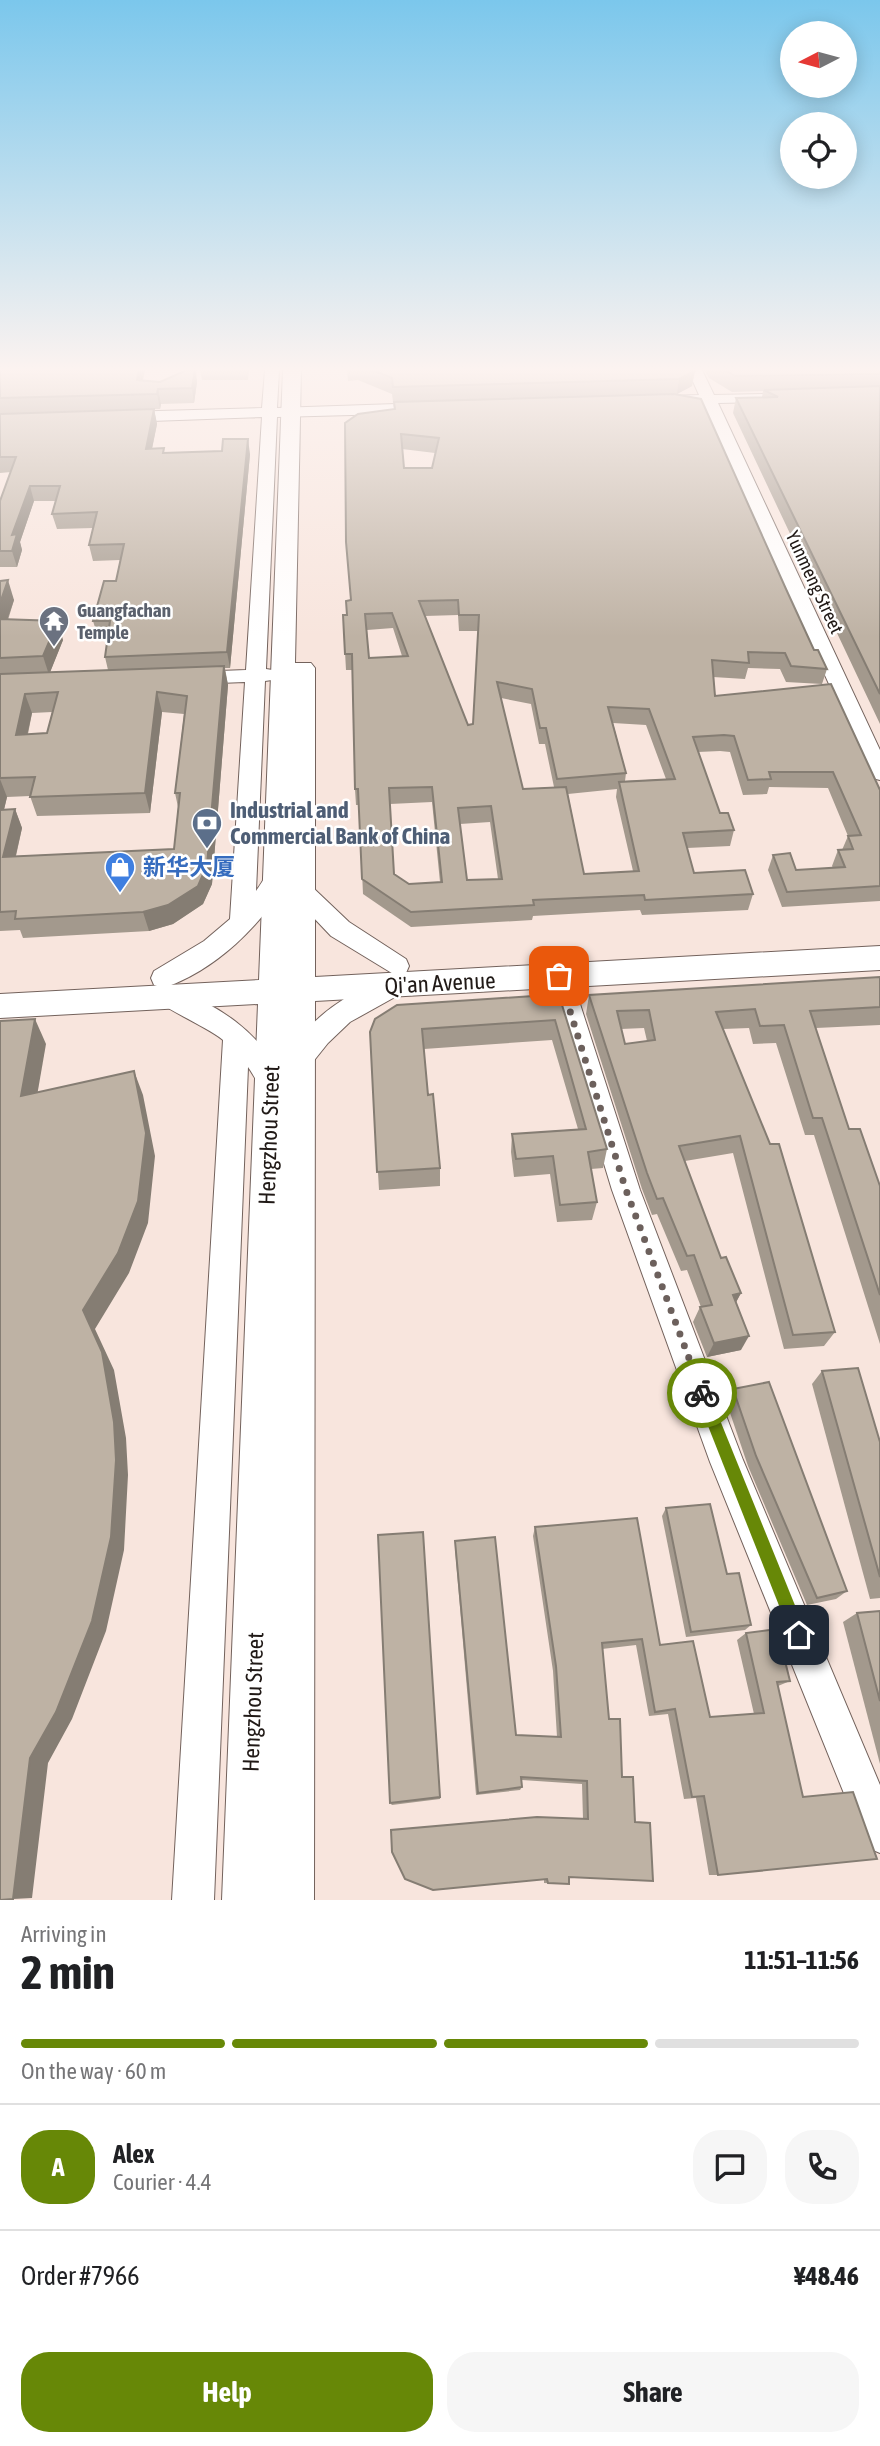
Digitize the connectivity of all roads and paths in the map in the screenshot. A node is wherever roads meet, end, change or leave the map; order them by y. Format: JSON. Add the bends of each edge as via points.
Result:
{"nodes":[{"id":1,"x":286,"y":459,"type":"edge"},
{"id":2,"x":289,"y":459,"type":"edge"},
{"id":3,"x":735,"y":459,"type":"edge"},
{"id":4,"x":270,"y":675,"type":"junction"},
{"id":5,"x":177,"y":679,"type":"edge"},
{"id":6,"x":880,"y":773,"type":"edge"},
{"id":7,"x":289,"y":884,"type":"junction"},
{"id":8,"x":242,"y":923,"type":"junction"},
{"id":9,"x":880,"y":939,"type":"edge"},
{"id":10,"x":880,"y":958,"type":"edge"},
{"id":11,"x":396,"y":976,"type":"junction"},
{"id":12,"x":559,"y":976,"type":"junction"},
{"id":13,"x":287,"y":981,"type":"junction"},
{"id":14,"x":0,"y":987,"type":"edge"},
{"id":15,"x":166,"y":988,"type":"junction"},
{"id":16,"x":0,"y":1006,"type":"edge"},
{"id":17,"x":236,"y":1034,"type":"junction"},
{"id":18,"x":299,"y":1060,"type":"junction"},
{"id":19,"x":271,"y":1081,"type":"junction"},
{"id":20,"x":880,"y":1833,"type":"edge"},
{"id":21,"x":193,"y":1900,"type":"edge"},
{"id":22,"x":247,"y":1900,"type":"edge"},
{"id":23,"x":289,"y":1900,"type":"edge"}],
"edges":[{"from":1,"to":4,"type":"main road","name":"Hengzhou Street"},
{"from":2,"to":7,"type":"main road","name":"Hengzhou Street"},
{"from":3,"to":6,"type":"street","name":"Yunmeng Street"},
{"from":4,"to":5,"type":"street"},
{"from":4,"to":7,"type":"main road","name":"Hengzhou Street"},
{"from":4,"to":8,"type":"street"},
{"from":7,"to":8,"type":"street"},
{"from":7,"to":11,"type":"street"},
{"from":7,"to":13,"type":"main road","name":"Hengzhou Street"},
{"from":8,"to":15,"type":"street"},
{"from":9,"to":11,"type":"main road","name":"Qi'an Avenue"},
{"from":10,"to":12,"type":"main road","name":"Qi'an Avenue"},
{"from":11,"to":12,"type":"main road","name":"Qi'an Avenue"},
{"from":11,"to":13,"type":"main road","name":"Qi'an Avenue"},
{"from":11,"to":18,"type":"street","via":[[343,1011]]},
{"from":12,"to":20,"type":"street","via":[[626,1190],[727,1462]]},
{"from":13,"to":15,"type":"main road","name":"Qi'an Avenue"},
{"from":13,"to":18,"type":"main road","name":"Hengzhou Street"},
{"from":13,"to":19,"type":"main road","name":"Hengzhou Street"},
{"from":14,"to":15,"type":"main road","name":"Qi'an Avenue"},
{"from":15,"to":16,"type":"main road","name":"Qi'an Avenue"},
{"from":15,"to":17,"type":"street"},
{"from":17,"to":19,"type":"street","via":[[262,1063]]},
{"from":17,"to":21,"type":"street"},
{"from":18,"to":23,"type":"main road","name":"Hengzhou Street"},
{"from":19,"to":22,"type":"main road","name":"Hengzhou Street"}]}
